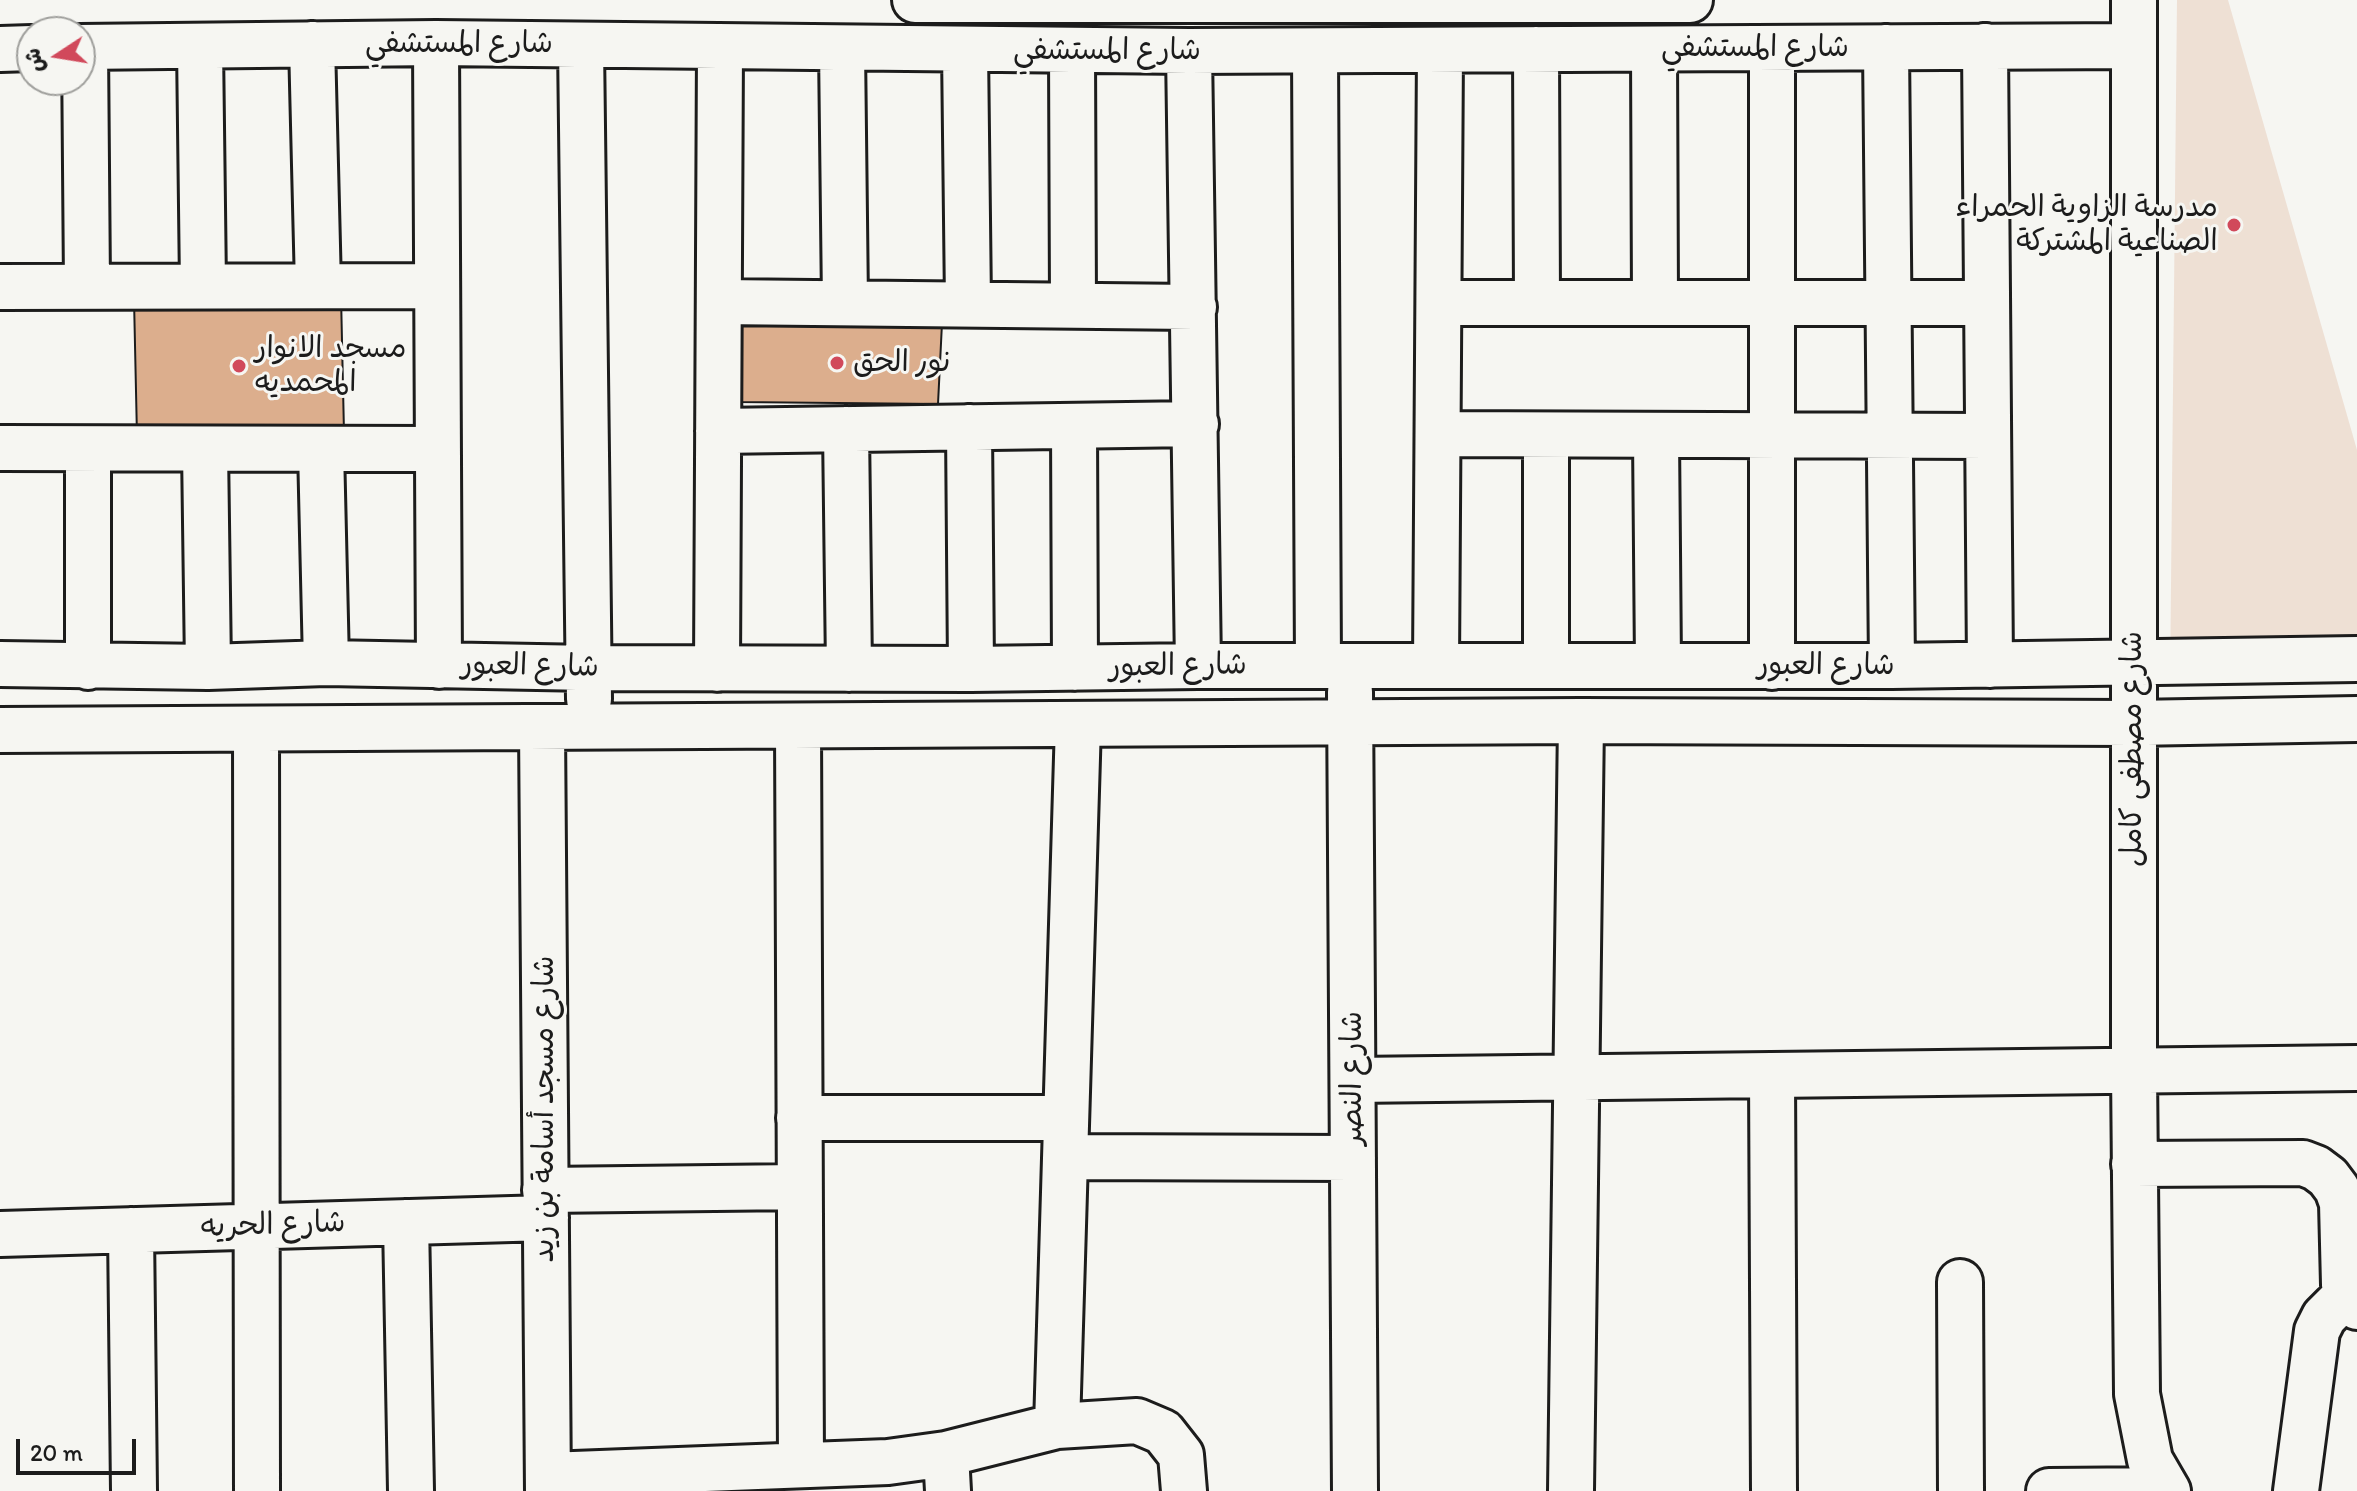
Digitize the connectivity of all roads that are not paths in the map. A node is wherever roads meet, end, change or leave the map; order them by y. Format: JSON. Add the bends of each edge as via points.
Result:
{"nodes":[{"id":1,"x":915,"y":0,"type":"edge"},
{"id":2,"x":966,"y":0,"type":"edge"},
{"id":3,"x":1072,"y":0,"type":"edge"},
{"id":4,"x":1189,"y":0,"type":"edge"},
{"id":5,"x":1307,"y":0,"type":"edge"},
{"id":6,"x":1413,"y":0,"type":"edge"},
{"id":7,"x":1535,"y":0,"type":"edge"},
{"id":8,"x":1660,"y":0,"type":"edge"},
{"id":9,"x":1690,"y":0,"type":"edge"},
{"id":10,"x":2134,"y":0,"type":"edge"},
{"id":11,"x":436,"y":43,"type":"junction"},
{"id":12,"x":312,"y":44,"type":"junction"},
{"id":13,"x":581,"y":45,"type":"junction"},
{"id":14,"x":200,"y":46,"type":"junction"},
{"id":15,"x":1985,"y":46,"type":"junction"},
{"id":16,"x":2133,"y":46,"type":"junction"},
{"id":17,"x":96,"y":47,"type":"edge"},
{"id":18,"x":720,"y":47,"type":"junction"},
{"id":19,"x":1886,"y":47,"type":"junction"},
{"id":20,"x":842,"y":48,"type":"junction"},
{"id":21,"x":965,"y":49,"type":"junction"},
{"id":22,"x":1536,"y":49,"type":"junction"},
{"id":23,"x":1654,"y":49,"type":"junction"},
{"id":24,"x":1440,"y":50,"type":"junction"},
{"id":25,"x":1772,"y":50,"type":"junction"},
{"id":26,"x":1072,"y":51,"type":"junction"},
{"id":27,"x":1189,"y":51,"type":"junction"},
{"id":28,"x":1315,"y":51,"type":"junction"},
{"id":29,"x":83,"y":96,"type":"edge"},
{"id":30,"x":87,"y":286,"type":"junction"},
{"id":31,"x":203,"y":286,"type":"junction"},
{"id":32,"x":318,"y":286,"type":"junction"},
{"id":33,"x":436,"y":286,"type":"junction"},
{"id":34,"x":0,"y":287,"type":"edge"},
{"id":35,"x":719,"y":302,"type":"junction"},
{"id":36,"x":845,"y":303,"type":"junction"},
{"id":37,"x":1439,"y":303,"type":"junction"},
{"id":38,"x":1537,"y":303,"type":"junction"},
{"id":39,"x":1655,"y":303,"type":"junction"},
{"id":40,"x":1772,"y":303,"type":"junction"},
{"id":41,"x":1888,"y":303,"type":"junction"},
{"id":42,"x":1987,"y":303,"type":"junction"},
{"id":43,"x":968,"y":304,"type":"junction"},
{"id":44,"x":1073,"y":305,"type":"junction"},
{"id":45,"x":1194,"y":307,"type":"junction"},
{"id":46,"x":1196,"y":424,"type":"junction"},
{"id":47,"x":1074,"y":426,"type":"junction"},
{"id":48,"x":969,"y":427,"type":"junction"},
{"id":49,"x":846,"y":429,"type":"junction"},
{"id":50,"x":718,"y":431,"type":"junction"},
{"id":51,"x":1438,"y":434,"type":"junction"},
{"id":52,"x":1546,"y":435,"type":"junction"},
{"id":53,"x":1656,"y":436,"type":"junction"},
{"id":54,"x":1772,"y":436,"type":"junction"},
{"id":55,"x":1889,"y":436,"type":"junction"},
{"id":56,"x":1988,"y":436,"type":"junction"},
{"id":57,"x":0,"y":448,"type":"edge"},
{"id":58,"x":88,"y":449,"type":"junction"},
{"id":59,"x":205,"y":449,"type":"junction"},
{"id":60,"x":321,"y":449,"type":"junction"},
{"id":61,"x":438,"y":449,"type":"junction"},
{"id":62,"x":2357,"y":659,"type":"edge"},
{"id":63,"x":326,"y":663,"type":"junction"},
{"id":64,"x":2133,"y":663,"type":"junction"},
{"id":65,"x":0,"y":664,"type":"edge"},
{"id":66,"x":1658,"y":665,"type":"junction"},
{"id":67,"x":1990,"y":665,"type":"junction"},
{"id":68,"x":439,"y":666,"type":"junction"},
{"id":69,"x":1198,"y":666,"type":"junction"},
{"id":70,"x":1334,"y":666,"type":"junction"},
{"id":71,"x":1436,"y":666,"type":"junction"},
{"id":72,"x":1546,"y":666,"type":"junction"},
{"id":73,"x":1892,"y":666,"type":"junction"},
{"id":74,"x":88,"y":667,"type":"junction"},
{"id":75,"x":208,"y":667,"type":"junction"},
{"id":76,"x":1772,"y":667,"type":"junction"},
{"id":77,"x":590,"y":668,"type":"junction"},
{"id":78,"x":1075,"y":668,"type":"junction"},
{"id":79,"x":717,"y":669,"type":"junction"},
{"id":80,"x":849,"y":669,"type":"junction"},
{"id":81,"x":971,"y":669,"type":"junction"},
{"id":82,"x":2357,"y":719,"type":"edge"},
{"id":83,"x":1581,"y":721,"type":"junction"},
{"id":84,"x":1350,"y":722,"type":"junction"},
{"id":85,"x":2133,"y":723,"type":"junction"},
{"id":86,"x":1078,"y":724,"type":"junction"},
{"id":87,"x":798,"y":726,"type":"junction"},
{"id":88,"x":542,"y":727,"type":"junction"},
{"id":89,"x":589,"y":727,"type":"junction"},
{"id":90,"x":256,"y":729,"type":"junction"},
{"id":91,"x":0,"y":730,"type":"edge"},
{"id":92,"x":2357,"y":1068,"type":"edge"},
{"id":93,"x":2134,"y":1070,"type":"junction"},
{"id":94,"x":1772,"y":1075,"type":"junction"},
{"id":95,"x":1576,"y":1077,"type":"junction"},
{"id":96,"x":1353,"y":1080,"type":"junction"},
{"id":97,"x":799,"y":1118,"type":"junction"},
{"id":98,"x":1066,"y":1137,"type":"junction"},
{"id":99,"x":1353,"y":1158,"type":"junction"},
{"id":100,"x":2134,"y":1164,"type":"junction"},
{"id":101,"x":799,"y":1187,"type":"junction"},
{"id":102,"x":545,"y":1204,"type":"junction"},
{"id":103,"x":406,"y":1222,"type":"junction"},
{"id":104,"x":255,"y":1226,"type":"junction"},
{"id":105,"x":131,"y":1230,"type":"junction"},
{"id":106,"x":0,"y":1234,"type":"edge"},
{"id":107,"x":1960,"y":1282,"type":"dead end"},
{"id":108,"x":2353,"y":1303,"type":"edge"},
{"id":109,"x":1057,"y":1426,"type":"junction"},
{"id":110,"x":801,"y":1465,"type":"junction"},
{"id":111,"x":947,"y":1472,"type":"edge"},
{"id":112,"x":548,"y":1483,"type":"edge"},
{"id":113,"x":2167,"y":1490,"type":"edge"},
{"id":114,"x":134,"y":1491,"type":"edge"},
{"id":115,"x":257,"y":1491,"type":"edge"},
{"id":116,"x":411,"y":1491,"type":"edge"},
{"id":117,"x":1184,"y":1491,"type":"edge"},
{"id":118,"x":1355,"y":1491,"type":"edge"},
{"id":119,"x":1571,"y":1491,"type":"edge"},
{"id":120,"x":1774,"y":1491,"type":"edge"},
{"id":121,"x":1961,"y":1491,"type":"edge"},
{"id":122,"x":2049,"y":1491,"type":"edge"},
{"id":123,"x":2296,"y":1491,"type":"edge"}],
"edges":[{"from":1,"to":2,"type":"street","name":"شارع المستشفي"},
{"from":2,"to":3,"type":"street","name":"شارع المستشفي"},
{"from":3,"to":4,"type":"street","name":"شارع المستشفي"},
{"from":4,"to":5,"type":"street","name":"شارع المستشفي"},
{"from":5,"to":6,"type":"street","name":"شارع المستشفي"},
{"from":6,"to":7,"type":"street","name":"شارع المستشفي"},
{"from":7,"to":8,"type":"street","name":"شارع المستشفي"},
{"from":8,"to":9,"type":"street","name":"شارع المستشفي"},
{"from":10,"to":16,"type":"street","name":"شارع مصطفى كامل"},
{"from":11,"to":12,"type":"street","name":"شارع المستشفي"},
{"from":11,"to":13,"type":"street","name":"شارع المستشفي"},
{"from":11,"to":33,"type":"street"},
{"from":12,"to":14,"type":"street","name":"شارع المستشفي"},
{"from":12,"to":32,"type":"street"},
{"from":13,"to":18,"type":"street","name":"شارع المستشفي"},
{"from":13,"to":77,"type":"street"},
{"from":14,"to":17,"type":"street","name":"شارع المستشفي"},
{"from":14,"to":31,"type":"street"},
{"from":15,"to":16,"type":"street","name":"شارع المستشفي"},
{"from":15,"to":19,"type":"street","name":"شارع المستشفي"},
{"from":15,"to":42,"type":"street"},
{"from":16,"to":64,"type":"street","name":"شارع مصطفى كامل"},
{"from":18,"to":20,"type":"street","name":"شارع المستشفي"},
{"from":18,"to":35,"type":"street"},
{"from":19,"to":25,"type":"street","name":"شارع المستشفي"},
{"from":19,"to":41,"type":"street"},
{"from":20,"to":21,"type":"street","name":"شارع المستشفي"},
{"from":20,"to":36,"type":"street"},
{"from":21,"to":26,"type":"street","name":"شارع المستشفي"},
{"from":21,"to":43,"type":"street"},
{"from":22,"to":23,"type":"street","name":"شارع المستشفي"},
{"from":22,"to":24,"type":"street","name":"شارع المستشفي"},
{"from":22,"to":38,"type":"street"},
{"from":23,"to":25,"type":"street","name":"شارع المستشفي"},
{"from":23,"to":39,"type":"street"},
{"from":24,"to":28,"type":"street","name":"شارع المستشفي"},
{"from":24,"to":37,"type":"street"},
{"from":25,"to":40,"type":"street"},
{"from":26,"to":27,"type":"street","name":"شارع المستشفي"},
{"from":26,"to":44,"type":"street"},
{"from":27,"to":28,"type":"street","name":"شارع المستشفي"},
{"from":27,"to":45,"type":"street"},
{"from":28,"to":70,"type":"street","name":"شارع النصر"},
{"from":29,"to":30,"type":"street"},
{"from":30,"to":31,"type":"street"},
{"from":30,"to":34,"type":"street"},
{"from":31,"to":32,"type":"street"},
{"from":32,"to":33,"type":"street"},
{"from":33,"to":61,"type":"street"},
{"from":35,"to":36,"type":"street"},
{"from":35,"to":50,"type":"street"},
{"from":36,"to":43,"type":"street"},
{"from":37,"to":38,"type":"street"},
{"from":37,"to":51,"type":"street"},
{"from":38,"to":39,"type":"street"},
{"from":39,"to":40,"type":"street"},
{"from":40,"to":41,"type":"street"},
{"from":40,"to":54,"type":"street"},
{"from":41,"to":42,"type":"street"},
{"from":41,"to":55,"type":"street"},
{"from":42,"to":56,"type":"street"},
{"from":43,"to":44,"type":"street"},
{"from":44,"to":45,"type":"street"},
{"from":45,"to":46,"type":"street"},
{"from":46,"to":47,"type":"street"},
{"from":46,"to":69,"type":"street"},
{"from":47,"to":48,"type":"street"},
{"from":47,"to":78,"type":"street"},
{"from":48,"to":49,"type":"street"},
{"from":48,"to":81,"type":"street"},
{"from":49,"to":50,"type":"street"},
{"from":49,"to":80,"type":"street"},
{"from":50,"to":79,"type":"street"},
{"from":51,"to":52,"type":"street"},
{"from":51,"to":71,"type":"street"},
{"from":52,"to":53,"type":"street"},
{"from":52,"to":72,"type":"street"},
{"from":53,"to":54,"type":"street"},
{"from":53,"to":66,"type":"street"},
{"from":54,"to":55,"type":"street"},
{"from":54,"to":76,"type":"street"},
{"from":55,"to":56,"type":"street"},
{"from":55,"to":73,"type":"street"},
{"from":56,"to":67,"type":"street"},
{"from":57,"to":58,"type":"street"},
{"from":58,"to":59,"type":"street"},
{"from":58,"to":74,"type":"street"},
{"from":59,"to":60,"type":"street"},
{"from":59,"to":75,"type":"street"},
{"from":60,"to":61,"type":"street"},
{"from":60,"to":63,"type":"street"},
{"from":61,"to":68,"type":"street"},
{"from":62,"to":64,"type":"street","name":"شارع العبور"},
{"from":63,"to":68,"type":"street","name":"شارع العبور"},
{"from":63,"to":75,"type":"street","name":"شارع العبور"},
{"from":64,"to":67,"type":"street","name":"شارع العبور"},
{"from":64,"to":85,"type":"street","name":"شارع مصطفى كامل"},
{"from":65,"to":74,"type":"street","name":"شارع العبور"},
{"from":66,"to":72,"type":"street","name":"شارع العبور"},
{"from":66,"to":76,"type":"street","name":"شارع العبور"},
{"from":67,"to":73,"type":"street","name":"شارع العبور"},
{"from":68,"to":77,"type":"street","name":"شارع العبور"},
{"from":69,"to":70,"type":"street","name":"شارع العبور"},
{"from":69,"to":78,"type":"street","name":"شارع العبور"},
{"from":70,"to":71,"type":"street","name":"شارع العبور"},
{"from":70,"to":84,"type":"street","name":"شارع النصر"},
{"from":71,"to":72,"type":"street","name":"شارع العبور"},
{"from":73,"to":76,"type":"street","name":"شارع العبور"},
{"from":74,"to":75,"type":"street","name":"شارع العبور"},
{"from":77,"to":79,"type":"street","name":"شارع العبور"},
{"from":77,"to":89,"type":"street"},
{"from":78,"to":81,"type":"street","name":"شارع العبور"},
{"from":79,"to":80,"type":"street","name":"شارع العبور"},
{"from":80,"to":81,"type":"street","name":"شارع العبور"},
{"from":82,"to":85,"type":"street","name":"شارع العبور"},
{"from":83,"to":84,"type":"street","name":"شارع العبور"},
{"from":83,"to":85,"type":"street","name":"شارع العبور"},
{"from":83,"to":95,"type":"street"},
{"from":84,"to":86,"type":"street","name":"شارع العبور"},
{"from":84,"to":96,"type":"street","name":"شارع النصر"},
{"from":85,"to":93,"type":"street","name":"شارع مصطفى كامل"},
{"from":86,"to":87,"type":"street","name":"شارع العبور"},
{"from":86,"to":98,"type":"street"},
{"from":87,"to":89,"type":"street","name":"شارع العبور"},
{"from":87,"to":97,"type":"street"},
{"from":88,"to":89,"type":"street","name":"شارع العبور"},
{"from":88,"to":90,"type":"street","name":"شارع العبور"},
{"from":88,"to":102,"type":"street","name":"شارع مسجد أسامة بن زيد"},
{"from":90,"to":91,"type":"street","name":"شارع العبور"},
{"from":90,"to":104,"type":"street"},
{"from":92,"to":93,"type":"street"},
{"from":93,"to":94,"type":"street"},
{"from":93,"to":100,"type":"street","name":"شارع مصطفى كامل"},
{"from":94,"to":95,"type":"street"},
{"from":94,"to":120,"type":"street"},
{"from":95,"to":96,"type":"street"},
{"from":95,"to":119,"type":"street"},
{"from":96,"to":99,"type":"street","name":"شارع النصر"},
{"from":97,"to":98,"type":"street"},
{"from":97,"to":101,"type":"street"},
{"from":98,"to":99,"type":"street"},
{"from":98,"to":109,"type":"street"},
{"from":99,"to":118,"type":"street","name":"شارع النصر"},
{"from":100,"to":108,"type":"street","via":[[2303,1163],[2316,1168],[2337,1189],[2342,1203],[2342,1270]]},
{"from":100,"to":113,"type":"street","name":"شارع مصطفى كامل","via":[[2137,1394],[2150,1460]]},
{"from":101,"to":102,"type":"street","name":"شارع الحريه"},
{"from":101,"to":110,"type":"street"},
{"from":102,"to":103,"type":"street","name":"شارع الحريه"},
{"from":102,"to":112,"type":"street","name":"شارع مسجد أسامة بن زيد"},
{"from":103,"to":104,"type":"street","name":"شارع الحريه"},
{"from":103,"to":116,"type":"street"},
{"from":104,"to":105,"type":"street","name":"شارع الحريه"},
{"from":104,"to":115,"type":"street"},
{"from":105,"to":106,"type":"street","name":"شارع الحريه"},
{"from":105,"to":114,"type":"street"},
{"from":107,"to":121,"type":"street"},
{"from":108,"to":123,"type":"street","via":[[2335,1306],[2317,1331]]},
{"from":109,"to":111,"type":"street"},
{"from":109,"to":117,"type":"street","via":[[1137,1421],[1163,1432],[1181,1455]]},
{"from":110,"to":111,"type":"street","via":[[888,1462]]},
{"from":110,"to":112,"type":"street"},
{"from":113,"to":122,"type":"street"}]}
